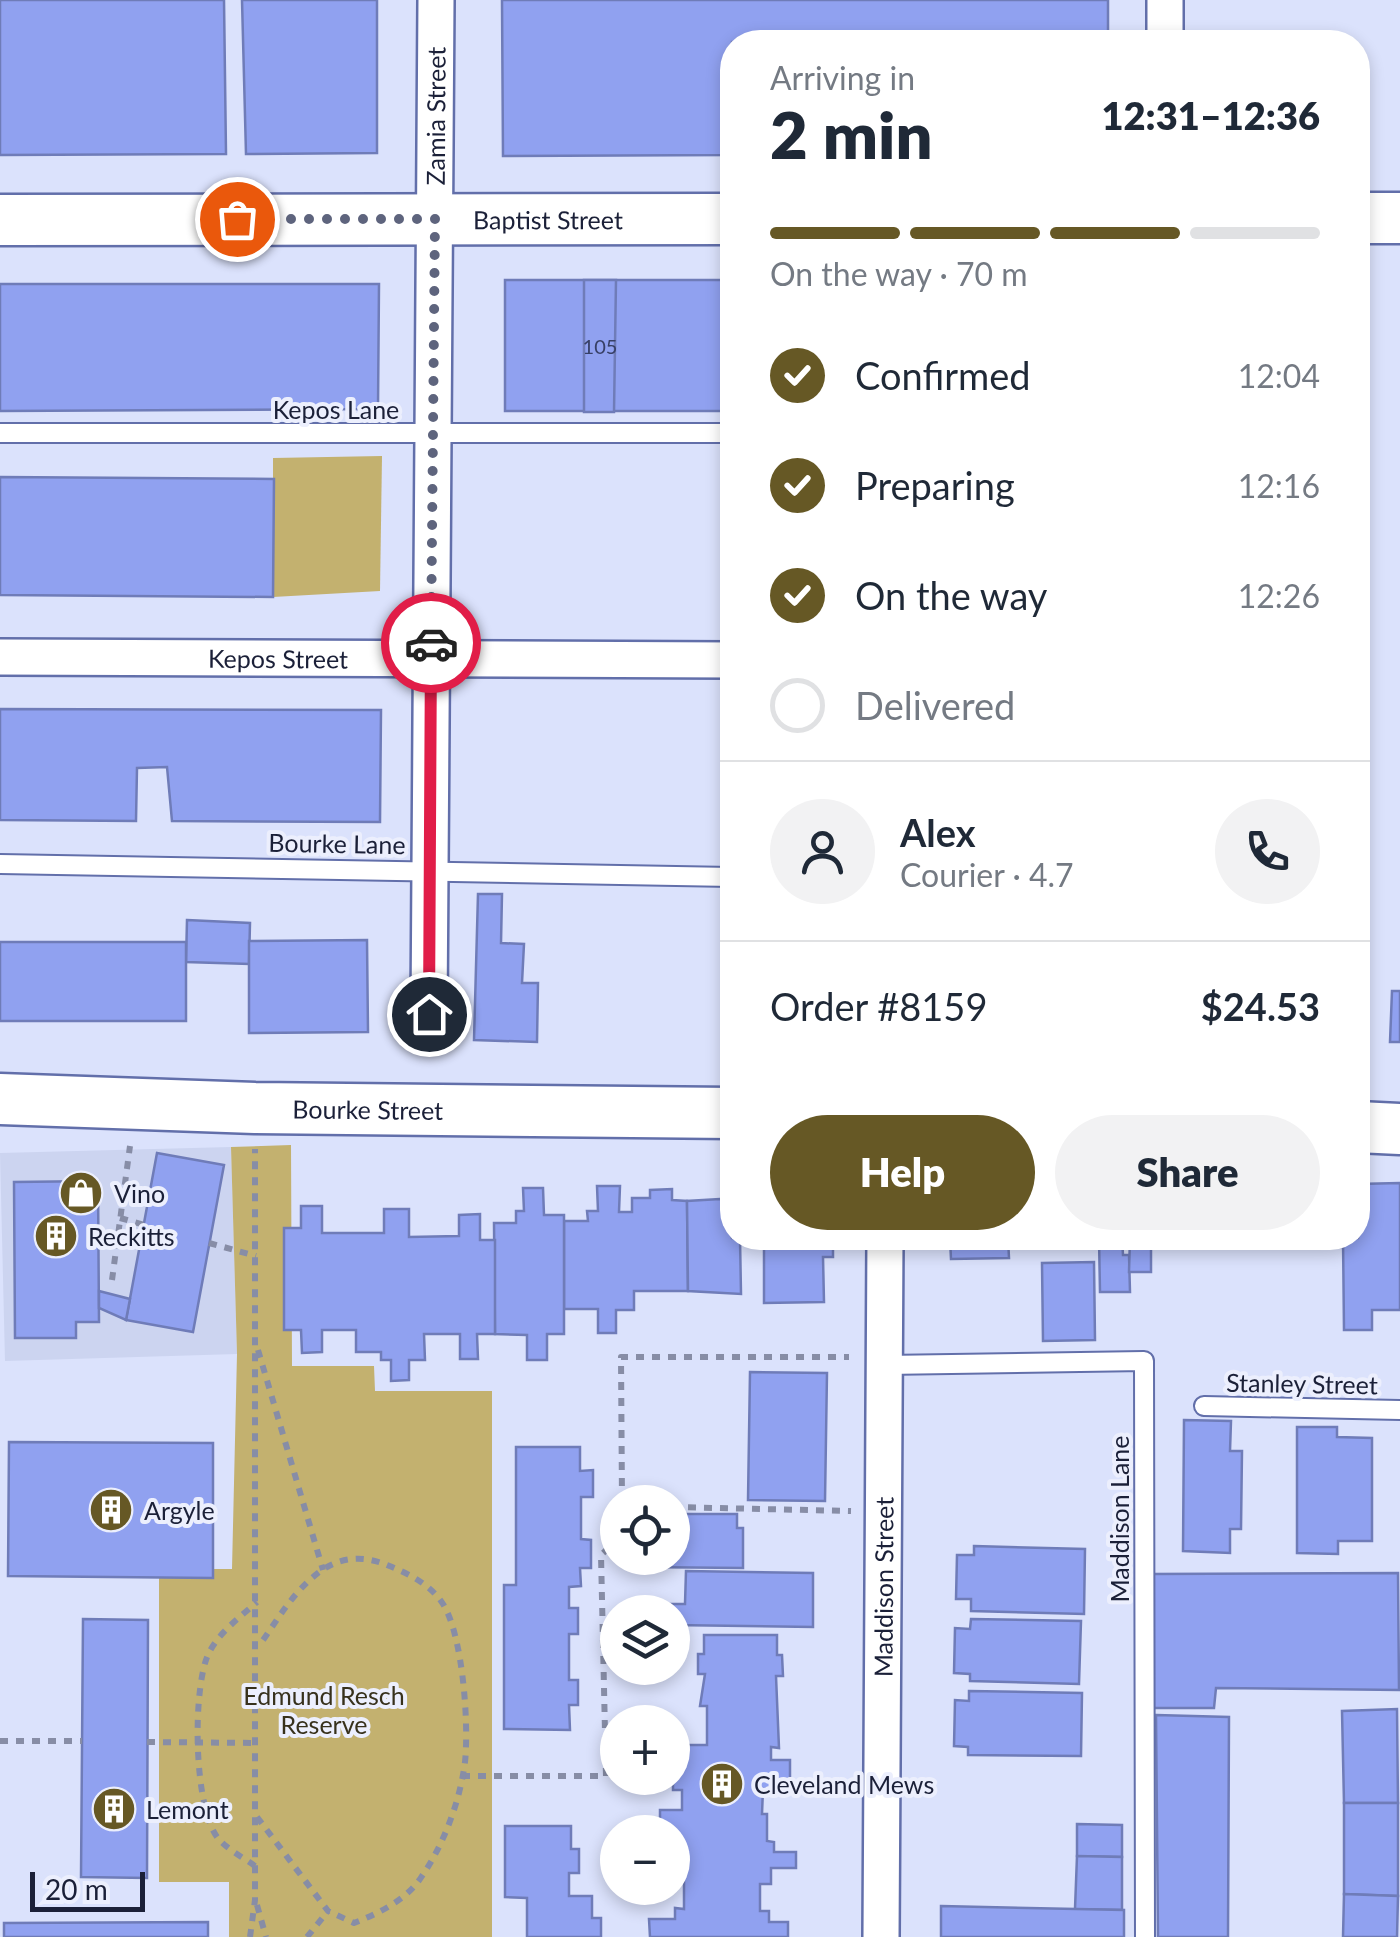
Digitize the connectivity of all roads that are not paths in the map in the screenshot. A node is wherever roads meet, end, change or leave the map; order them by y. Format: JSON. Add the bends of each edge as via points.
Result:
{"nodes":[{"id":1,"x":436,"y":0,"type":"edge"},
{"id":2,"x":1165,"y":0,"type":"edge"},
{"id":3,"x":1165,"y":30,"type":"edge"},
{"id":4,"x":1370,"y":218,"type":"edge"},
{"id":5,"x":1400,"y":218,"type":"edge"},
{"id":6,"x":435,"y":219,"type":"junction"},
{"id":7,"x":720,"y":219,"type":"edge"},
{"id":8,"x":0,"y":220,"type":"edge"},
{"id":9,"x":0,"y":433,"type":"edge"},
{"id":10,"x":720,"y":433,"type":"edge"},
{"id":11,"x":433,"y":434,"type":"junction"},
{"id":12,"x":0,"y":657,"type":"edge"},
{"id":13,"x":431,"y":657,"type":"junction"},
{"id":14,"x":720,"y":660,"type":"edge"},
{"id":15,"x":0,"y":864,"type":"edge"},
{"id":16,"x":430,"y":869,"type":"junction"},
{"id":17,"x":720,"y":878,"type":"edge"},
{"id":18,"x":429,"y":1014,"type":"dead end"},
{"id":19,"x":0,"y":1098,"type":"edge"},
{"id":20,"x":720,"y":1113,"type":"edge"},
{"id":21,"x":1370,"y":1128,"type":"edge"},
{"id":22,"x":1400,"y":1129,"type":"edge"},
{"id":23,"x":885,"y":1250,"type":"edge"},
{"id":24,"x":885,"y":1361,"type":"junction"},
{"id":25,"x":1204,"y":1406,"type":"dead end"},
{"id":26,"x":1400,"y":1410,"type":"edge"},
{"id":27,"x":881,"y":1937,"type":"edge"},
{"id":28,"x":1145,"y":1937,"type":"edge"}],
"edges":[{"from":1,"to":6,"type":"street","name":"Zamia Street"},
{"from":2,"to":3,"type":"street"},
{"from":4,"to":5,"type":"street"},
{"from":6,"to":7,"type":"street","name":"Baptist Street"},
{"from":6,"to":8,"type":"street","name":"Baptist Street"},
{"from":6,"to":11,"type":"street","name":"Zamia Street"},
{"from":9,"to":11,"type":"lane","name":"Kepos Lane"},
{"from":10,"to":11,"type":"lane","name":"Kepos Lane"},
{"from":11,"to":13,"type":"street","name":"Zamia Street"},
{"from":12,"to":13,"type":"street","name":"Kepos Street"},
{"from":13,"to":14,"type":"street","name":"Kepos Street"},
{"from":13,"to":16,"type":"street","name":"Zamia Street"},
{"from":15,"to":16,"type":"lane","name":"Bourke Lane"},
{"from":16,"to":17,"type":"lane","name":"Bourke Lane"},
{"from":16,"to":18,"type":"street","name":"Zamia Street"},
{"from":19,"to":20,"type":"street","name":"Bourke Street"},
{"from":21,"to":22,"type":"street"},
{"from":23,"to":24,"type":"street","name":"Maddison Street"},
{"from":24,"to":27,"type":"street","name":"Maddison Street"},
{"from":24,"to":28,"type":"lane","name":"Maddison Lane","via":[[1144,1360]]},
{"from":25,"to":26,"type":"lane","name":"Stanley Street"}]}
